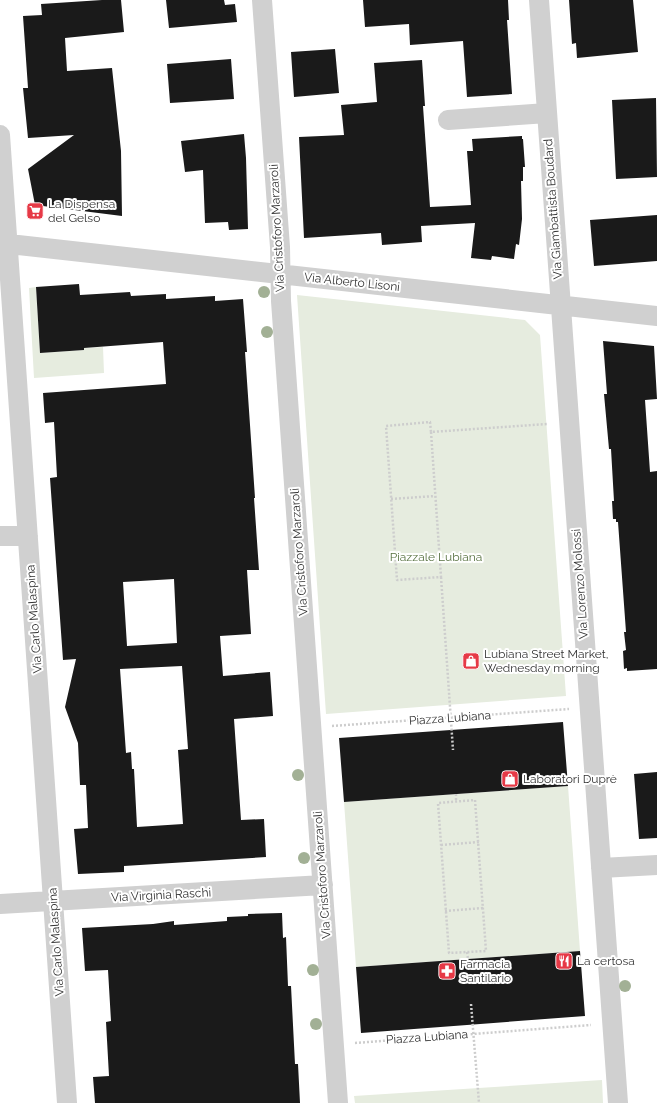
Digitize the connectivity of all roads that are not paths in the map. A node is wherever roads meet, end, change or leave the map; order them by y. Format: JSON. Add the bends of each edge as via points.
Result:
{"nodes":[{"id":1,"x":262,"y":0,"type":"edge"},
{"id":2,"x":539,"y":0,"type":"edge"},
{"id":3,"x":547,"y":113,"type":"junction"},
{"id":4,"x":448,"y":120,"type":"dead end"},
{"id":5,"x":0,"y":135,"type":"edge"},
{"id":6,"x":4,"y":243,"type":"edge"},
{"id":7,"x":280,"y":274,"type":"junction"},
{"id":8,"x":560,"y":305,"type":"junction"},
{"id":9,"x":657,"y":316,"type":"edge"},
{"id":10,"x":0,"y":536,"type":"edge"},
{"id":11,"x":28,"y":536,"type":"junction"},
{"id":12,"x":657,"y":865,"type":"edge"},
{"id":13,"x":601,"y":868,"type":"junction"},
{"id":14,"x":323,"y":885,"type":"junction"},
{"id":15,"x":53,"y":902,"type":"junction"},
{"id":16,"x":0,"y":904,"type":"edge"},
{"id":17,"x":68,"y":1103,"type":"edge"},
{"id":18,"x":338,"y":1103,"type":"edge"},
{"id":19,"x":618,"y":1103,"type":"edge"}],
"edges":[{"from":1,"to":7,"type":"street","name":"Via Cristoforo Marzaroli"},
{"from":2,"to":3,"type":"street","name":"Via Giambattista Boudard"},
{"from":3,"to":4,"type":"street"},
{"from":3,"to":8,"type":"street","name":"Via Giambattista Boudard"},
{"from":5,"to":6,"type":"street","name":"Via Carlo Malaspina"},
{"from":6,"to":7,"type":"street","name":"Via Alberto Lisoni"},
{"from":6,"to":11,"type":"street","name":"Via Carlo Malaspina"},
{"from":7,"to":8,"type":"street","name":"Via Alberto Lisoni"},
{"from":7,"to":14,"type":"street","name":"Via Cristoforo Marzaroli"},
{"from":8,"to":9,"type":"street","name":"Via Alberto Lisoni"},
{"from":8,"to":13,"type":"street","name":"Via Lorenzo Molossi"},
{"from":10,"to":11,"type":"street"},
{"from":11,"to":15,"type":"street","name":"Via Carlo Malaspina"},
{"from":12,"to":13,"type":"street"},
{"from":13,"to":19,"type":"street","name":"Via Lorenzo Molossi"},
{"from":14,"to":15,"type":"street","name":"Via Virginia Raschi"},
{"from":14,"to":18,"type":"street","name":"Via Cristoforo Marzaroli"},
{"from":15,"to":16,"type":"street","name":"Via Virginia Raschi"},
{"from":15,"to":17,"type":"street","name":"Via Carlo Malaspina"}]}
